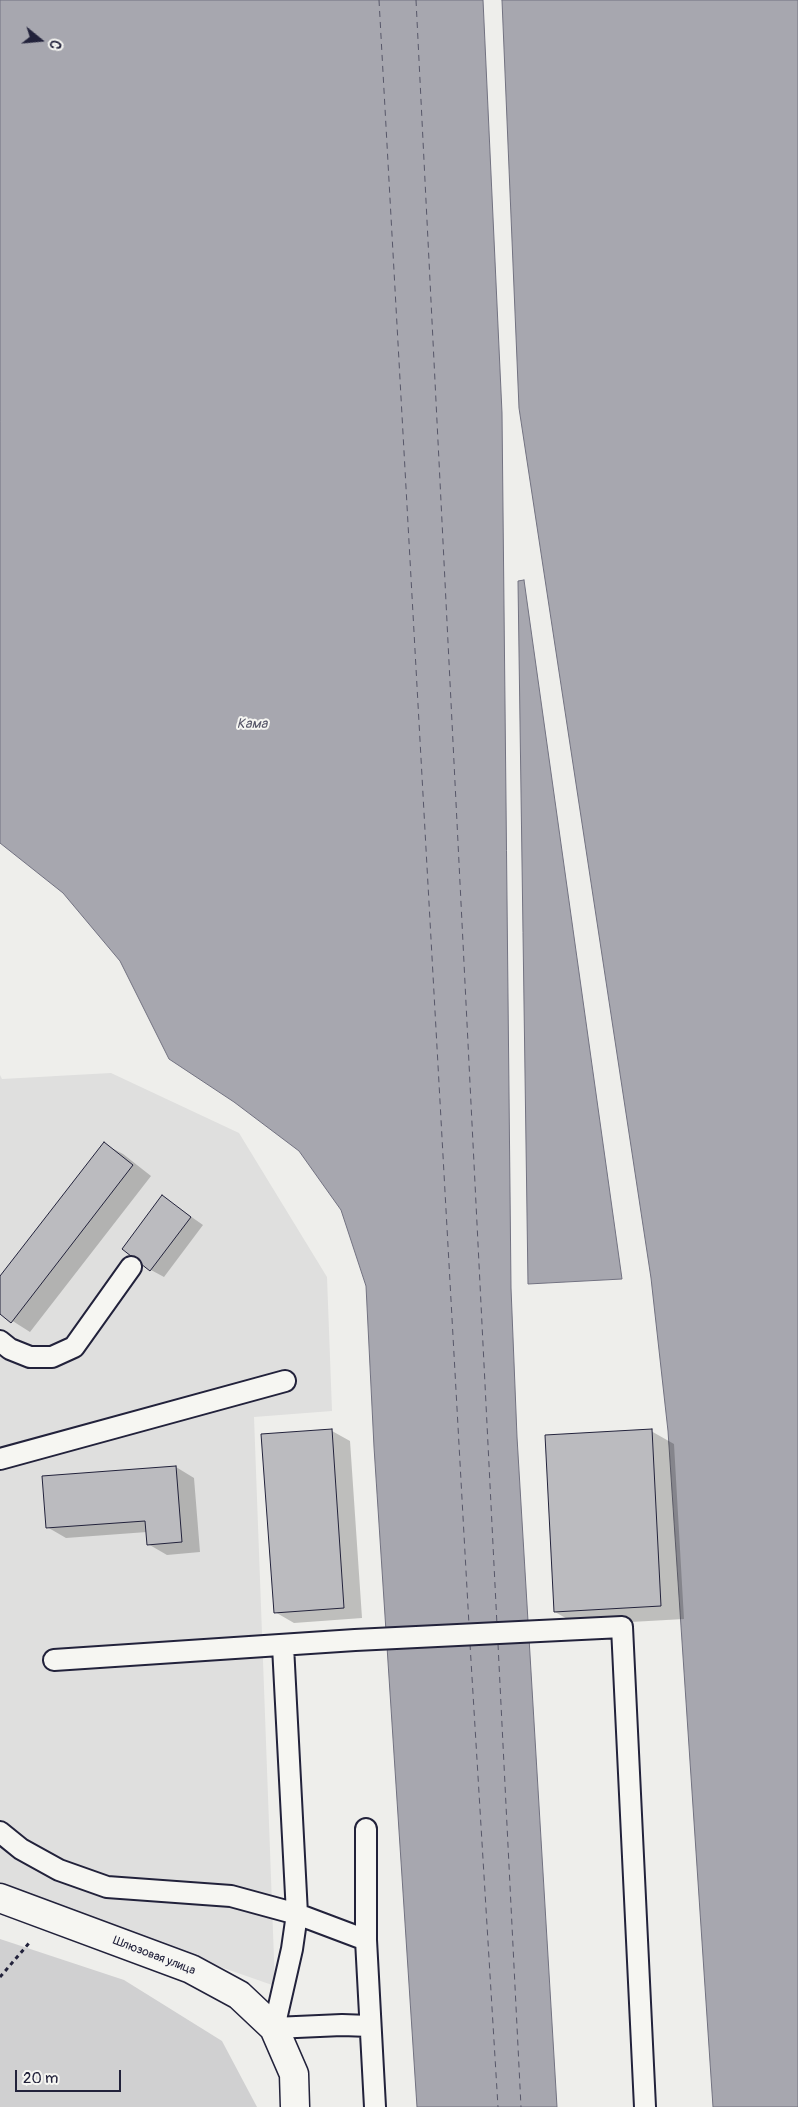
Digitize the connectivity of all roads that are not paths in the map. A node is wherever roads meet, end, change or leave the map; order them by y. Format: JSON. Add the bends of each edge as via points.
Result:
{"nodes":[{"id":1,"x":130,"y":1267,"type":"dead end"},
{"id":2,"x":0,"y":1341,"type":"edge"},
{"id":3,"x":285,"y":1381,"type":"dead end"},
{"id":4,"x":0,"y":1459,"type":"edge"},
{"id":5,"x":283,"y":1646,"type":"junction"},
{"id":6,"x":54,"y":1660,"type":"dead end"},
{"id":7,"x":366,"y":1829,"type":"dead end"},
{"id":8,"x":0,"y":1832,"type":"edge"},
{"id":9,"x":0,"y":1898,"type":"edge"},
{"id":10,"x":297,"y":1914,"type":"junction"},
{"id":11,"x":366,"y":1940,"type":"junction"},
{"id":12,"x":370,"y":2026,"type":"junction"},
{"id":13,"x":274,"y":2028,"type":"junction"},
{"id":14,"x":296,"y":2107,"type":"edge"},
{"id":15,"x":375,"y":2107,"type":"edge"},
{"id":16,"x":645,"y":2107,"type":"edge"}],
"edges":[{"from":1,"to":2,"type":"lane","via":[[74,1347],[52,1357],[30,1357]]},
{"from":3,"to":4,"type":"lane"},
{"from":5,"to":6,"type":"lane"},
{"from":5,"to":10,"type":"lane"},
{"from":5,"to":16,"type":"lane","via":[[622,1627]]},
{"from":7,"to":11,"type":"lane"},
{"from":8,"to":10,"type":"lane","via":[[21,1849],[59,1870],[107,1887],[232,1896]]},
{"from":9,"to":13,"type":"street","name":"Шлюзовая улица","via":[[191,1969],[239,1995]]},
{"from":10,"to":11,"type":"lane"},
{"from":10,"to":13,"type":"lane"},
{"from":11,"to":12,"type":"lane"},
{"from":12,"to":13,"type":"lane"},
{"from":12,"to":15,"type":"lane"},
{"from":13,"to":14,"type":"street","name":"Шлюзовая улица","via":[[294,2074]]}]}
